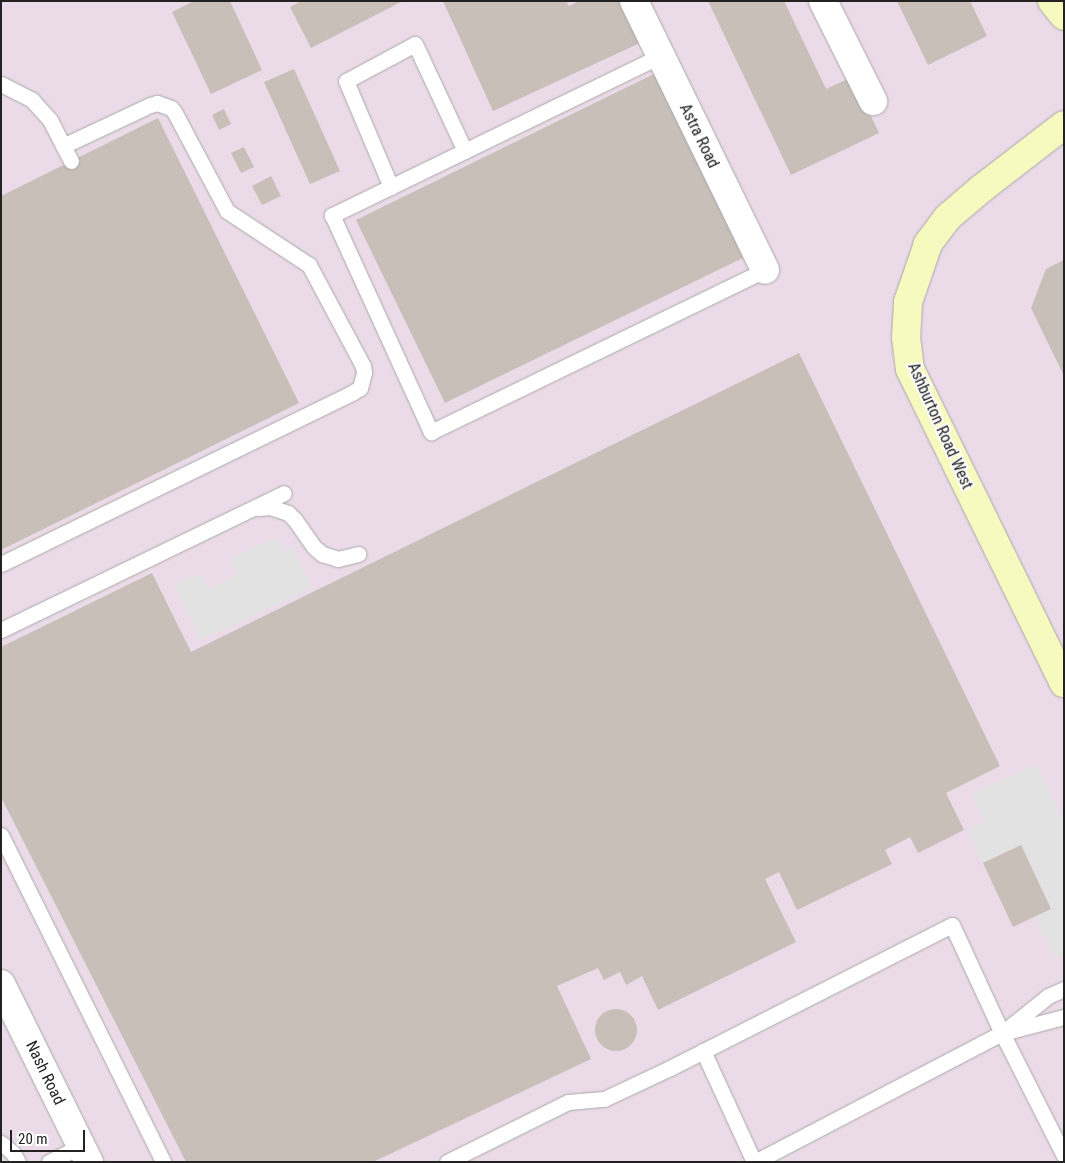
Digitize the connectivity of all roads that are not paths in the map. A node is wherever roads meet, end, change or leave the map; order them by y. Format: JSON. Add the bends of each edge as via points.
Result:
{"nodes":[{"id":1,"x":634,"y":1,"type":"edge"},
{"id":2,"x":823,"y":1,"type":"edge"},
{"id":3,"x":1052,"y":1,"type":"edge"},
{"id":4,"x":1064,"y":16,"type":"edge"},
{"id":5,"x":660,"y":56,"type":"junction"},
{"id":6,"x":1,"y":84,"type":"edge"},
{"id":7,"x":873,"y":101,"type":"dead end"},
{"id":8,"x":1064,"y":125,"type":"edge"},
{"id":9,"x":63,"y":146,"type":"junction"},
{"id":10,"x":465,"y":151,"type":"junction"},
{"id":11,"x":71,"y":161,"type":"dead end"},
{"id":12,"x":391,"y":187,"type":"junction"},
{"id":13,"x":765,"y":270,"type":"joint"},
{"id":14,"x":284,"y":493,"type":"dead end"},
{"id":15,"x":251,"y":509,"type":"junction"},
{"id":16,"x":358,"y":554,"type":"dead end"},
{"id":17,"x":1,"y":564,"type":"edge"},
{"id":18,"x":1,"y":630,"type":"edge"},
{"id":19,"x":1064,"y":683,"type":"edge"},
{"id":20,"x":1,"y":835,"type":"edge"},
{"id":21,"x":1,"y":984,"type":"edge"},
{"id":22,"x":1064,"y":989,"type":"edge"},
{"id":23,"x":1064,"y":1017,"type":"edge"},
{"id":24,"x":1002,"y":1033,"type":"junction"},
{"id":25,"x":704,"y":1051,"type":"junction"},
{"id":26,"x":1,"y":1143,"type":"edge"},
{"id":27,"x":85,"y":1154,"type":"edge"},
{"id":28,"x":1064,"y":1156,"type":"edge"},
{"id":29,"x":18,"y":1162,"type":"edge"},
{"id":30,"x":49,"y":1162,"type":"edge"},
{"id":31,"x":163,"y":1162,"type":"edge"},
{"id":32,"x":447,"y":1162,"type":"edge"},
{"id":33,"x":755,"y":1162,"type":"edge"}],
"edges":[{"from":1,"to":5,"type":"street","name":"Astra Road"},
{"from":2,"to":7,"type":"street"},
{"from":3,"to":4,"type":"main road"},
{"from":5,"to":10,"type":"lane"},
{"from":5,"to":13,"type":"street","name":"Astra Road"},
{"from":6,"to":9,"type":"lane","via":[[32,100],[50,120]]},
{"from":8,"to":19,"type":"main road","name":"Ashburton Road West","via":[[948,217],[928,244],[908,302],[906,336],[910,369]]},
{"from":9,"to":11,"type":"lane"},
{"from":9,"to":17,"type":"lane","via":[[150,105],[157,103],[171,108],[227,212],[309,265],[364,373],[360,388],[354,392]]},
{"from":10,"to":12,"type":"lane"},
{"from":10,"to":12,"type":"lane","via":[[415,44],[346,81]]},
{"from":12,"to":13,"type":"lane","via":[[332,215],[430,432]]},
{"from":14,"to":15,"type":"lane"},
{"from":15,"to":16,"type":"lane","via":[[270,507],[288,513],[314,547],[330,558]]},
{"from":15,"to":18,"type":"lane"},
{"from":20,"to":31,"type":"lane"},
{"from":21,"to":27,"type":"street","name":"Nash Road"},
{"from":22,"to":24,"type":"lane","via":[[1048,996]]},
{"from":23,"to":24,"type":"lane"},
{"from":24,"to":25,"type":"lane","via":[[952,924]]},
{"from":24,"to":28,"type":"lane"},
{"from":24,"to":33,"type":"lane"},
{"from":25,"to":32,"type":"lane","via":[[604,1099],[568,1102]]},
{"from":25,"to":33,"type":"lane"},
{"from":26,"to":29,"type":"lane"},
{"from":27,"to":30,"type":"lane"}]}
